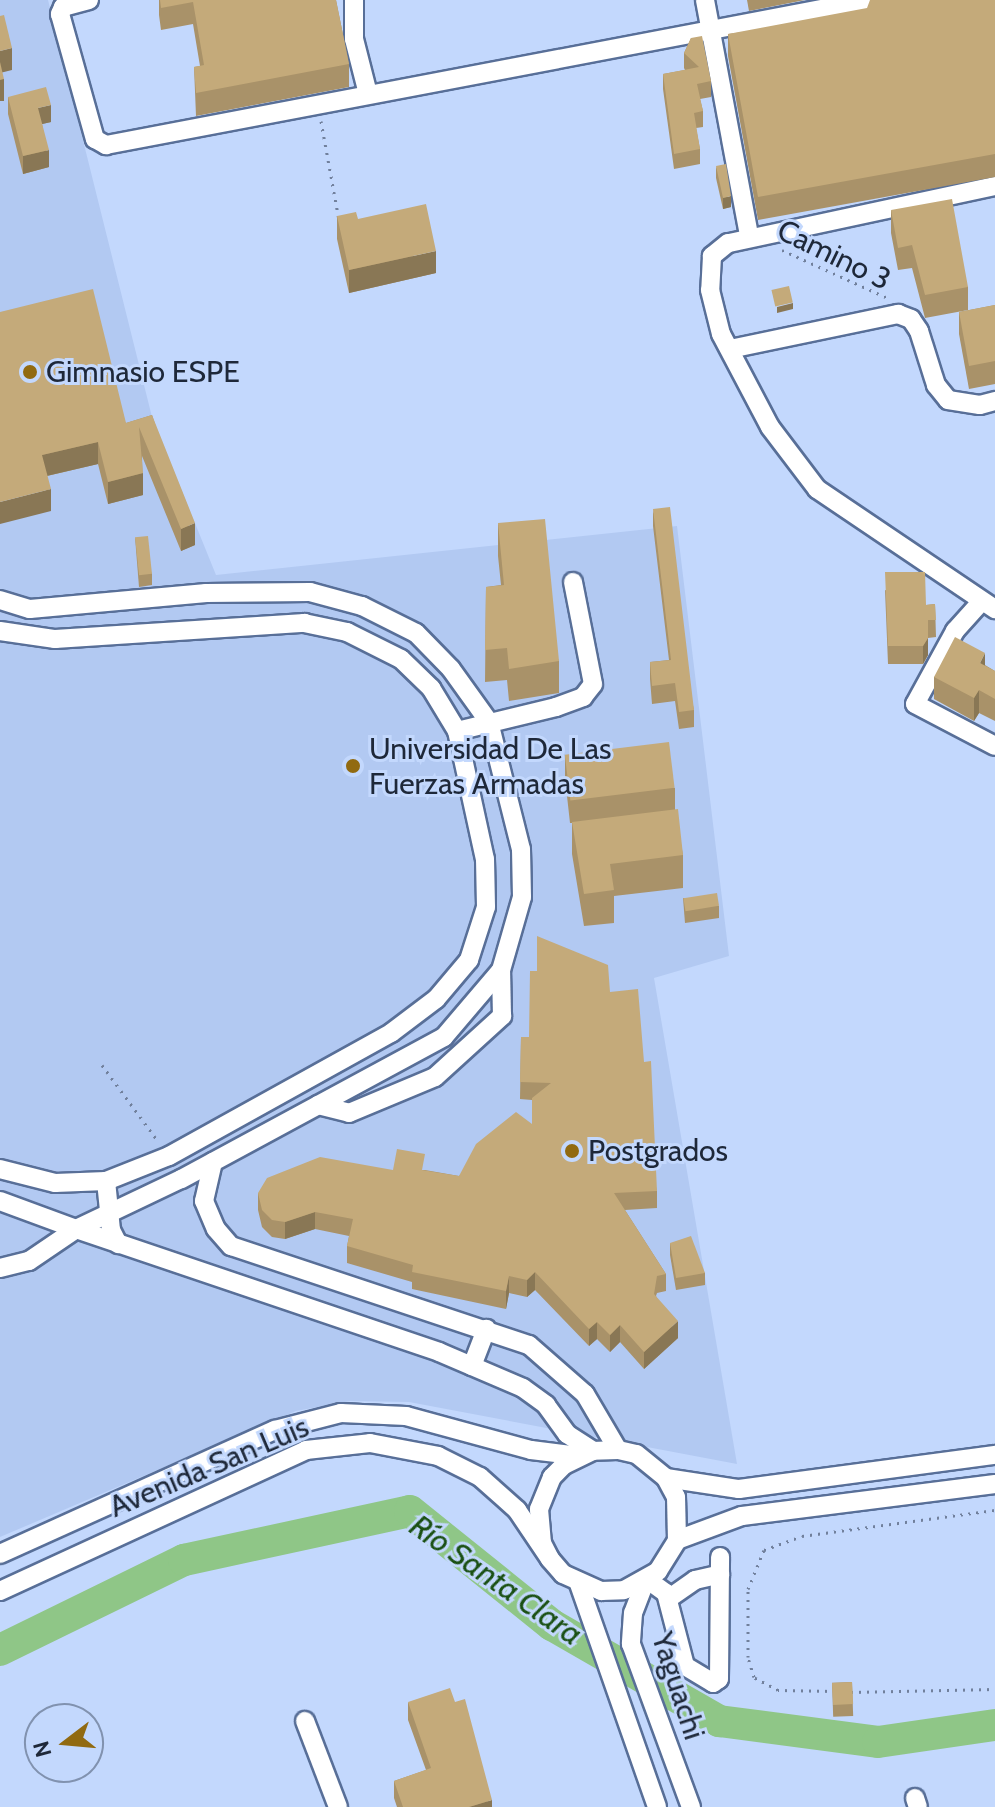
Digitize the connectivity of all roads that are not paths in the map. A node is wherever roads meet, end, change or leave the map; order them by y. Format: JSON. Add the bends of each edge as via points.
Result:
{"nodes":[{"id":1,"x":89,"y":0,"type":"edge"},
{"id":2,"x":354,"y":0,"type":"edge"},
{"id":3,"x":705,"y":0,"type":"edge"},
{"id":4,"x":869,"y":0,"type":"edge"},
{"id":5,"x":711,"y":31,"type":"junction"},
{"id":6,"x":368,"y":94,"type":"junction"},
{"id":7,"x":995,"y":186,"type":"edge"},
{"id":8,"x":749,"y":236,"type":"junction"},
{"id":9,"x":730,"y":349,"type":"junction"},
{"id":10,"x":995,"y":401,"type":"edge"},
{"id":11,"x":573,"y":582,"type":"dead end"},
{"id":12,"x":310,"y":592,"type":"junction"},
{"id":13,"x":0,"y":600,"type":"edge"},
{"id":14,"x":985,"y":604,"type":"edge"},
{"id":15,"x":304,"y":623,"type":"junction"},
{"id":16,"x":0,"y":631,"type":"edge"},
{"id":17,"x":489,"y":722,"type":"junction"},
{"id":18,"x":457,"y":731,"type":"junction"},
{"id":19,"x":995,"y":746,"type":"edge"},
{"id":20,"x":501,"y":970,"type":"junction"},
{"id":21,"x":318,"y":1105,"type":"junction"},
{"id":22,"x":169,"y":1156,"type":"junction"},
{"id":23,"x":213,"y":1162,"type":"junction"},
{"id":24,"x":0,"y":1169,"type":"edge"},
{"id":25,"x":181,"y":1179,"type":"junction"},
{"id":26,"x":106,"y":1181,"type":"junction"},
{"id":27,"x":0,"y":1201,"type":"edge"},
{"id":28,"x":109,"y":1214,"type":"junction"},
{"id":29,"x":76,"y":1229,"type":"junction"},
{"id":30,"x":216,"y":1229,"type":"junction"},
{"id":31,"x":118,"y":1244,"type":"junction"},
{"id":32,"x":0,"y":1268,"type":"edge"},
{"id":33,"x":380,"y":1297,"type":"junction"},
{"id":34,"x":368,"y":1327,"type":"junction"},
{"id":35,"x":486,"y":1329,"type":"junction"},
{"id":36,"x":472,"y":1366,"type":"junction"},
{"id":37,"x":618,"y":1450,"type":"junction"},
{"id":38,"x":586,"y":1453,"type":"junction"},
{"id":39,"x":995,"y":1455,"type":"edge"},
{"id":40,"x":666,"y":1478,"type":"junction"},
{"id":41,"x":995,"y":1484,"type":"edge"},
{"id":42,"x":677,"y":1540,"type":"junction"},
{"id":43,"x":0,"y":1554,"type":"edge"},
{"id":44,"x":550,"y":1559,"type":"junction"},
{"id":45,"x":646,"y":1581,"type":"junction"},
{"id":46,"x":579,"y":1584,"type":"junction"},
{"id":47,"x":0,"y":1591,"type":"edge"},
{"id":48,"x":668,"y":1599,"type":"junction"},
{"id":49,"x":305,"y":1721,"type":"dead end"},
{"id":50,"x":338,"y":1807,"type":"edge"},
{"id":51,"x":657,"y":1807,"type":"edge"},
{"id":52,"x":691,"y":1807,"type":"edge"}],
"edges":[{"from":1,"to":6,"type":"street","via":[[63,7],[60,14],[95,139],[106,145]]},
{"from":2,"to":6,"type":"street","via":[[354,39]]},
{"from":3,"to":5,"type":"street"},
{"from":4,"to":5,"type":"street"},
{"from":5,"to":6,"type":"street"},
{"from":5,"to":8,"type":"street"},
{"from":7,"to":8,"type":"street"},
{"from":8,"to":9,"type":"street","via":[[712,256],[710,290]]},
{"from":9,"to":10,"type":"street","via":[[898,314],[911,319],[919,331],[936,385],[948,400],[980,405]]},
{"from":9,"to":14,"type":"street","via":[[770,427],[817,489]]},
{"from":11,"to":17,"type":"street","via":[[593,684],[583,697],[556,707]]},
{"from":12,"to":13,"type":"street","via":[[206,593],[30,609]]},
{"from":12,"to":15,"type":"street"},
{"from":12,"to":17,"type":"street","via":[[362,606],[416,633],[451,669]]},
{"from":14,"to":19,"type":"street","via":[[955,631],[915,704]]},
{"from":15,"to":16,"type":"street","via":[[55,639]]},
{"from":15,"to":18,"type":"street","via":[[347,632],[401,659],[431,688]]},
{"from":17,"to":18,"type":"street"},
{"from":17,"to":20,"type":"street","via":[[521,849],[522,897]]},
{"from":18,"to":22,"type":"street","via":[[485,859],[486,907],[469,960],[436,999],[391,1033]]},
{"from":20,"to":21,"type":"street","via":[[444,1037]]},
{"from":20,"to":21,"type":"street","via":[[502,1016],[435,1077],[349,1113]]},
{"from":21,"to":23,"type":"street"},
{"from":22,"to":25,"type":"street"},
{"from":22,"to":26,"type":"street"},
{"from":23,"to":25,"type":"street"},
{"from":23,"to":30,"type":"street","via":[[204,1201]]},
{"from":24,"to":26,"type":"street","via":[[55,1183]]},
{"from":25,"to":28,"type":"street"},
{"from":25,"to":30,"type":"street"},
{"from":26,"to":28,"type":"street"},
{"from":27,"to":29,"type":"street"},
{"from":28,"to":29,"type":"street"},
{"from":28,"to":31,"type":"street"},
{"from":29,"to":31,"type":"street"},
{"from":29,"to":32,"type":"street","via":[[29,1261]]},
{"from":30,"to":33,"type":"street","via":[[231,1246],[255,1257]]},
{"from":31,"to":34,"type":"street"},
{"from":33,"to":34,"type":"street"},
{"from":33,"to":35,"type":"street"},
{"from":34,"to":36,"type":"street"},
{"from":35,"to":36,"type":"street"},
{"from":35,"to":37,"type":"street","via":[[529,1345],[561,1369],[585,1394]]},
{"from":36,"to":38,"type":"street","via":[[540,1399]]},
{"from":37,"to":38,"type":"street"},
{"from":37,"to":40,"type":"street","via":[[636,1454]]},
{"from":38,"to":43,"type":"street","name":"Avenida San Luis","via":[[541,1452],[406,1416],[341,1413],[275,1430]]},
{"from":38,"to":44,"type":"street","via":[[552,1477],[541,1501],[539,1526]]},
{"from":39,"to":40,"type":"street","via":[[739,1489]]},
{"from":40,"to":42,"type":"street","via":[[676,1497]]},
{"from":41,"to":42,"type":"street","via":[[742,1516]]},
{"from":42,"to":45,"type":"street","via":[[667,1562]]},
{"from":44,"to":46,"type":"street"},
{"from":44,"to":47,"type":"street","name":"Avenida San Luis","via":[[517,1510],[480,1477],[405,1447],[338,1444],[306,1450]]},
{"from":45,"to":46,"type":"street","via":[[612,1590]]},
{"from":45,"to":48,"type":"street"},
{"from":45,"to":52,"type":"street","name":"Yaguachi","via":[[630,1629],[635,1658]]},
{"from":46,"to":51,"type":"street","name":"Yaguachi"},
{"from":48,"to":48,"type":"street","via":[[685,1666],[713,1683],[719,1679],[720,1566]]},
{"from":49,"to":50,"type":"street"}]}
